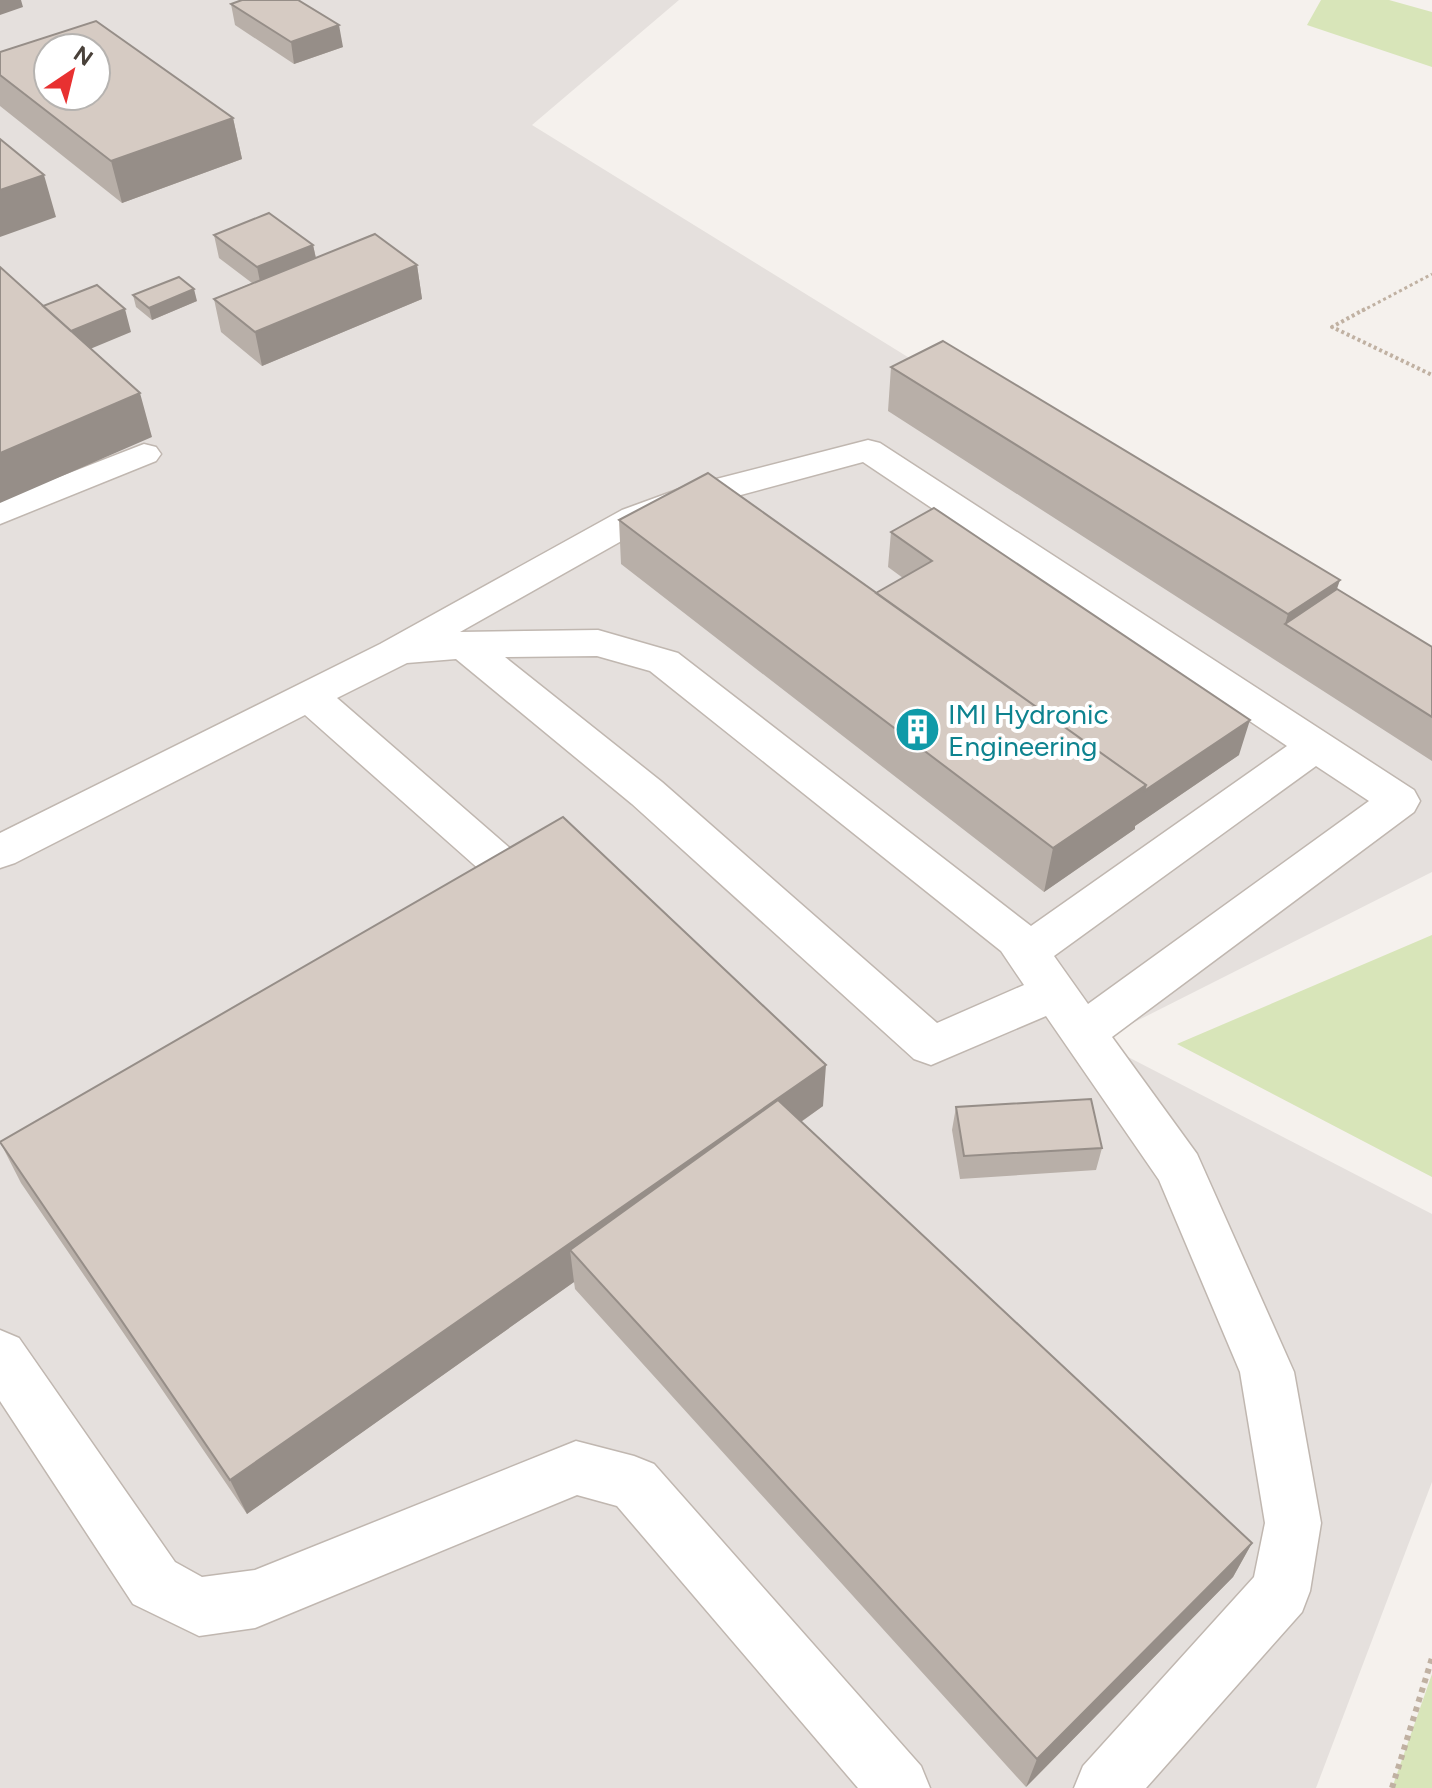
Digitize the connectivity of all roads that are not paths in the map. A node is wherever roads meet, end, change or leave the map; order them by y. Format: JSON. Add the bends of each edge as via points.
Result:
{"nodes":[{"id":1,"x":144,"y":454,"type":"dead end"},
{"id":2,"x":0,"y":513,"type":"edge"},
{"id":3,"x":464,"y":645,"type":"junction"},
{"id":4,"x":394,"y":653,"type":"junction"},
{"id":5,"x":310,"y":697,"type":"junction"},
{"id":6,"x":1316,"y":746,"type":"junction"},
{"id":7,"x":0,"y":852,"type":"edge"},
{"id":8,"x":496,"y":860,"type":"edge"},
{"id":9,"x":1026,"y":953,"type":"junction"},
{"id":10,"x":1054,"y":992,"type":"junction"},
{"id":11,"x":1083,"y":1033,"type":"junction"},
{"id":12,"x":0,"y":1355,"type":"edge"},
{"id":13,"x":899,"y":1788,"type":"edge"},
{"id":14,"x":1105,"y":1788,"type":"edge"}],
"edges":[{"from":1,"to":2,"type":"lane"},
{"from":3,"to":4,"type":"lane"},
{"from":3,"to":9,"type":"lane","via":[[598,643],[664,662],[1017,939]]},
{"from":3,"to":10,"type":"lane","via":[[647,793],[931,1046]]},
{"from":4,"to":5,"type":"lane"},
{"from":4,"to":6,"type":"lane","via":[[635,518],[698,495],[868,450]]},
{"from":5,"to":7,"type":"lane"},
{"from":5,"to":8,"type":"lane"},
{"from":6,"to":9,"type":"lane"},
{"from":6,"to":11,"type":"lane","via":[[1399,801]]},
{"from":9,"to":10,"type":"lane"},
{"from":10,"to":11,"type":"lane"},
{"from":11,"to":14,"type":"lane","via":[[1179,1169],[1267,1372],[1293,1523],[1281,1591]]},
{"from":12,"to":13,"type":"lane","via":[[154,1583],[199,1607],[255,1599],[576,1468],[634,1483]]}]}
